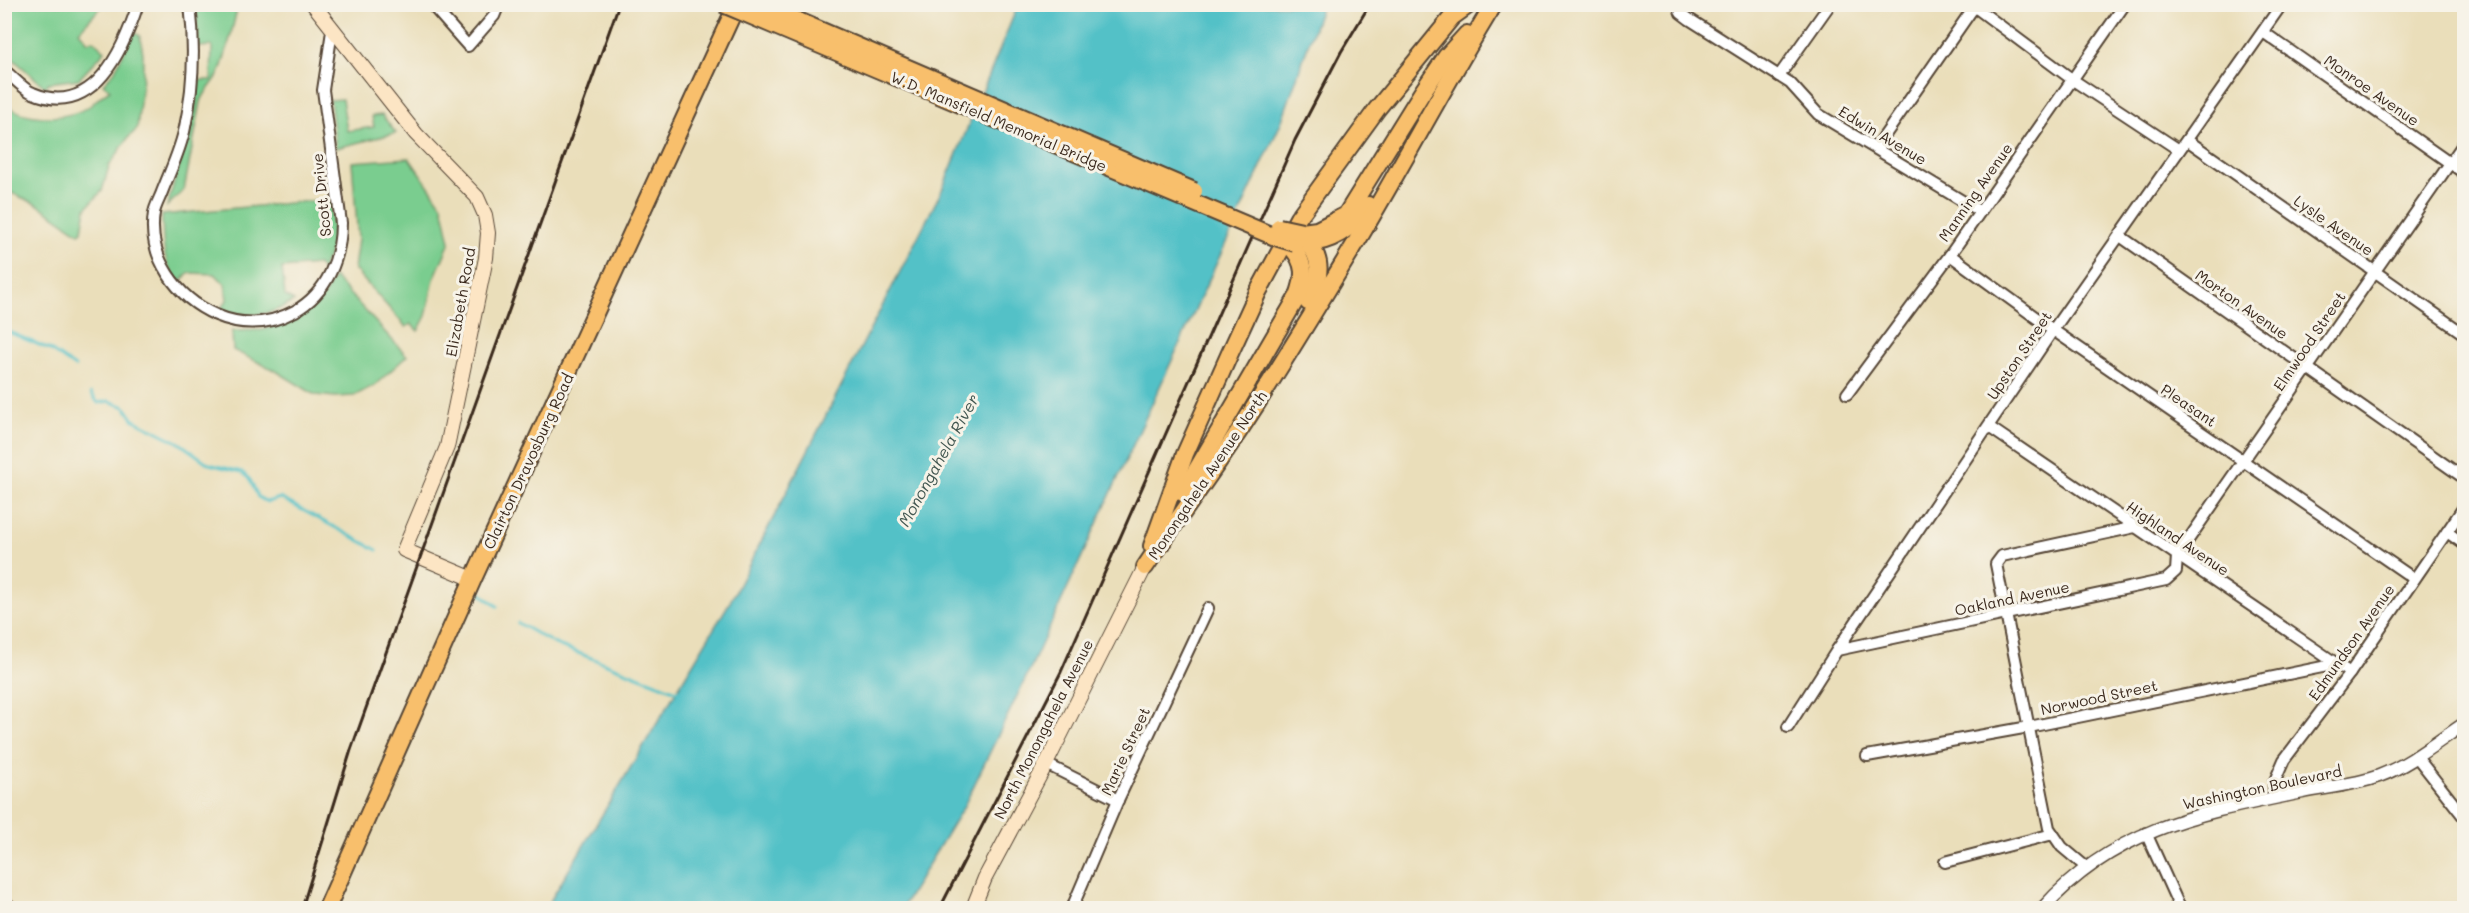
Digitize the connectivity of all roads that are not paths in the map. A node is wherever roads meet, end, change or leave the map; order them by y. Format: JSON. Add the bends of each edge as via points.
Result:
{"nodes":[{"id":1,"x":138,"y":4,"type":"edge"},
{"id":2,"x":190,"y":4,"type":"edge"},
{"id":3,"x":313,"y":4,"type":"edge"},
{"id":4,"x":499,"y":4,"type":"edge"},
{"id":5,"x":716,"y":4,"type":"edge"},
{"id":6,"x":759,"y":4,"type":"edge"},
{"id":7,"x":1470,"y":4,"type":"edge"},
{"id":8,"x":1494,"y":4,"type":"edge"},
{"id":9,"x":1830,"y":4,"type":"edge"},
{"id":10,"x":2125,"y":4,"type":"edge"},
{"id":11,"x":2282,"y":4,"type":"edge"},
{"id":12,"x":434,"y":5,"type":"edge"},
{"id":13,"x":1974,"y":5,"type":"edge"},
{"id":14,"x":1678,"y":6,"type":"edge"},
{"id":15,"x":734,"y":9,"type":"edge"},
{"id":16,"x":332,"y":31,"type":"junction"},
{"id":17,"x":2263,"y":32,"type":"junction"},
{"id":18,"x":1457,"y":64,"type":"junction"},
{"id":19,"x":4,"y":70,"type":"edge"},
{"id":20,"x":1779,"y":76,"type":"junction"},
{"id":21,"x":2073,"y":80,"type":"junction"},
{"id":22,"x":2187,"y":140,"type":"junction"},
{"id":23,"x":2464,"y":143,"type":"edge"},
{"id":24,"x":1876,"y":148,"type":"junction"},
{"id":25,"x":2179,"y":150,"type":"junction"},
{"id":26,"x":2451,"y":164,"type":"junction"},
{"id":27,"x":2464,"y":173,"type":"edge"},
{"id":28,"x":1979,"y":211,"type":"junction"},
{"id":29,"x":1277,"y":232,"type":"junction"},
{"id":30,"x":2120,"y":236,"type":"junction"},
{"id":31,"x":1300,"y":241,"type":"junction"},
{"id":32,"x":1950,"y":255,"type":"junction"},
{"id":33,"x":2374,"y":271,"type":"junction"},
{"id":34,"x":2053,"y":330,"type":"junction"},
{"id":35,"x":2464,"y":334,"type":"edge"},
{"id":36,"x":2308,"y":370,"type":"junction"},
{"id":37,"x":1846,"y":394,"type":"dead end"},
{"id":38,"x":1989,"y":427,"type":"junction"},
{"id":39,"x":2245,"y":461,"type":"junction"},
{"id":40,"x":2464,"y":478,"type":"edge"},
{"id":41,"x":1203,"y":482,"type":"junction"},
{"id":42,"x":2464,"y":507,"type":"edge"},
{"id":43,"x":2135,"y":528,"type":"junction"},
{"id":44,"x":2447,"y":532,"type":"junction"},
{"id":45,"x":2464,"y":544,"type":"edge"},
{"id":46,"x":2177,"y":556,"type":"junction"},
{"id":47,"x":1145,"y":567,"type":"junction"},
{"id":48,"x":2413,"y":578,"type":"junction"},
{"id":49,"x":473,"y":579,"type":"junction"},
{"id":50,"x":1208,"y":608,"type":"dead end"},
{"id":51,"x":2005,"y":614,"type":"junction"},
{"id":52,"x":1837,"y":650,"type":"junction"},
{"id":53,"x":2337,"y":664,"type":"junction"},
{"id":54,"x":2350,"y":673,"type":"junction"},
{"id":55,"x":2464,"y":724,"type":"edge"},
{"id":56,"x":2029,"y":727,"type":"junction"},
{"id":57,"x":1788,"y":728,"type":"dead end"},
{"id":58,"x":1867,"y":756,"type":"dead end"},
{"id":59,"x":2416,"y":756,"type":"junction"},
{"id":60,"x":1046,"y":764,"type":"junction"},
{"id":61,"x":2274,"y":798,"type":"junction"},
{"id":62,"x":1118,"y":800,"type":"junction"},
{"id":63,"x":2464,"y":817,"type":"edge"},
{"id":64,"x":2146,"y":833,"type":"junction"},
{"id":65,"x":2053,"y":834,"type":"junction"},
{"id":66,"x":1945,"y":862,"type":"dead end"},
{"id":67,"x":2087,"y":868,"type":"junction"},
{"id":68,"x":4,"y":900,"type":"edge"},
{"id":69,"x":12,"y":909,"type":"edge"},
{"id":70,"x":327,"y":909,"type":"edge"},
{"id":71,"x":973,"y":909,"type":"edge"},
{"id":72,"x":1072,"y":909,"type":"edge"},
{"id":73,"x":2043,"y":909,"type":"edge"},
{"id":74,"x":2180,"y":909,"type":"edge"}],
"edges":[{"from":1,"to":19,"type":"street","via":[[129,33],[110,68],[84,91],[62,97],[32,93]]},
{"from":2,"to":16,"type":"street","name":"Scott Drive","via":[[193,78],[185,130],[154,213],[155,240],[159,260],[171,280],[206,310],[229,320],[272,321],[297,310],[314,298],[337,260],[341,223],[323,90]]},
{"from":3,"to":16,"type":"main road","name":"Elizabeth Road"},
{"from":4,"to":12,"type":"street","via":[[494,16],[468,46]]},
{"from":5,"to":15,"type":"main road","name":"W.D. Mansfield Memorial Bridge","bridge":true},
{"from":6,"to":29,"type":"main road","name":"W.D. Mansfield Memorial Bridge","bridge":true},
{"from":7,"to":47,"type":"main road","name":"Monongahela Avenue North","via":[[1452,17],[1377,109],[1298,218],[1258,292],[1185,454]]},
{"from":8,"to":18,"type":"main road","name":"Monongahela Avenue North"},
{"from":8,"to":31,"type":"main road","via":[[1446,57],[1346,215]]},
{"from":9,"to":20,"type":"street"},
{"from":10,"to":21,"type":"street","name":"Manning Avenue"},
{"from":11,"to":17,"type":"street","name":"Upston Street"},
{"from":13,"to":21,"type":"street"},
{"from":13,"to":24,"type":"street"},
{"from":14,"to":20,"type":"street","name":"Edwin Avenue","via":[[1689,19]]},
{"from":15,"to":29,"type":"main road","name":"W.D. Mansfield Memorial Bridge","bridge":true},
{"from":15,"to":49,"type":"main road","name":"Clairton Dravosburg Road"},
{"from":16,"to":49,"type":"main road","name":"Elizabeth Road","via":[[416,134],[477,197],[485,215],[488,233],[484,270],[447,447],[404,550]]},
{"from":17,"to":22,"type":"street","name":"Upston Street"},
{"from":17,"to":26,"type":"street","name":"Monroe Avenue"},
{"from":18,"to":31,"type":"main road","via":[[1362,216],[1328,239]]},
{"from":18,"to":41,"type":"main road","name":"Monongahela Avenue North","via":[[1450,83],[1330,285]]},
{"from":20,"to":24,"type":"street","name":"Edwin Avenue","via":[[1818,114]]},
{"from":21,"to":25,"type":"street"},
{"from":21,"to":28,"type":"street","name":"Manning Avenue"},
{"from":22,"to":25,"type":"street","name":"Upston Street"},
{"from":22,"to":33,"type":"street","name":"Lysle Avenue"},
{"from":23,"to":26,"type":"street","name":"Elmwood Street"},
{"from":24,"to":28,"type":"street","name":"Edwin Avenue"},
{"from":25,"to":30,"type":"street","name":"Upston Street"},
{"from":26,"to":27,"type":"street","name":"Monroe Avenue"},
{"from":26,"to":33,"type":"street","name":"Elmwood Street"},
{"from":28,"to":32,"type":"street","name":"Manning Avenue"},
{"from":29,"to":31,"type":"main road","bridge":true},
{"from":30,"to":34,"type":"street","name":"Upston Street"},
{"from":30,"to":36,"type":"street","name":"Morton Avenue"},
{"from":31,"to":41,"type":"main road","via":[[1318,259],[1320,275],[1316,288],[1218,450]]},
{"from":31,"to":47,"type":"main road","via":[[1304,269],[1298,296]]},
{"from":32,"to":34,"type":"street","name":"Pleasant"},
{"from":32,"to":37,"type":"street","name":"Manning Avenue"},
{"from":33,"to":35,"type":"street","name":"Lysle Avenue"},
{"from":33,"to":36,"type":"street","name":"Elmwood Street"},
{"from":34,"to":38,"type":"street","name":"Upston Street"},
{"from":34,"to":39,"type":"street","name":"Pleasant"},
{"from":36,"to":39,"type":"street","name":"Elmwood Street"},
{"from":36,"to":40,"type":"street","name":"Morton Avenue"},
{"from":38,"to":43,"type":"street","name":"Highland Avenue"},
{"from":38,"to":52,"type":"street","name":"Upston Street"},
{"from":39,"to":46,"type":"street","name":"Elmwood Street"},
{"from":39,"to":48,"type":"street","name":"Pleasant"},
{"from":41,"to":47,"type":"main road","name":"Monongahela Avenue North"},
{"from":42,"to":44,"type":"street","name":"Edmundson Avenue"},
{"from":43,"to":46,"type":"street","name":"Highland Avenue"},
{"from":43,"to":51,"type":"street","via":[[2002,556],[1996,564]]},
{"from":44,"to":45,"type":"street"},
{"from":44,"to":48,"type":"street","name":"Edmundson Avenue"},
{"from":46,"to":51,"type":"street","name":"Oakland Avenue","via":[[2176,571],[2166,580]]},
{"from":46,"to":53,"type":"street","name":"Highland Avenue"},
{"from":47,"to":60,"type":"main road","name":"North Monongahela Avenue"},
{"from":48,"to":54,"type":"street","name":"Edmundson Avenue"},
{"from":49,"to":70,"type":"main road","name":"Clairton Dravosburg Road"},
{"from":50,"to":62,"type":"street","name":"Marie Street"},
{"from":51,"to":52,"type":"street","name":"Oakland Avenue"},
{"from":51,"to":56,"type":"street"},
{"from":52,"to":57,"type":"street","name":"Upston Street"},
{"from":53,"to":54,"type":"street","name":"Highland Avenue"},
{"from":53,"to":56,"type":"street","name":"Norwood Street"},
{"from":54,"to":61,"type":"street","name":"Edmundson Avenue","via":[[2284,760],[2274,783]]},
{"from":55,"to":59,"type":"street","name":"Washington Boulevard"},
{"from":56,"to":58,"type":"street","name":"Norwood Street"},
{"from":56,"to":65,"type":"street"},
{"from":59,"to":61,"type":"street","name":"Washington Boulevard","via":[[2378,776]]},
{"from":59,"to":63,"type":"street"},
{"from":60,"to":62,"type":"street"},
{"from":60,"to":71,"type":"main road","name":"North Monongahela Avenue","via":[[985,878]]},
{"from":61,"to":64,"type":"street","name":"Washington Boulevard","via":[[2213,810]]},
{"from":62,"to":72,"type":"street","name":"Marie Street"},
{"from":64,"to":67,"type":"street","name":"Washington Boulevard","via":[[2103,855]]},
{"from":64,"to":74,"type":"street"},
{"from":65,"to":66,"type":"street"},
{"from":65,"to":67,"type":"street"},
{"from":67,"to":73,"type":"street","name":"Washington Boulevard"},
{"from":68,"to":69,"type":"street"}]}
